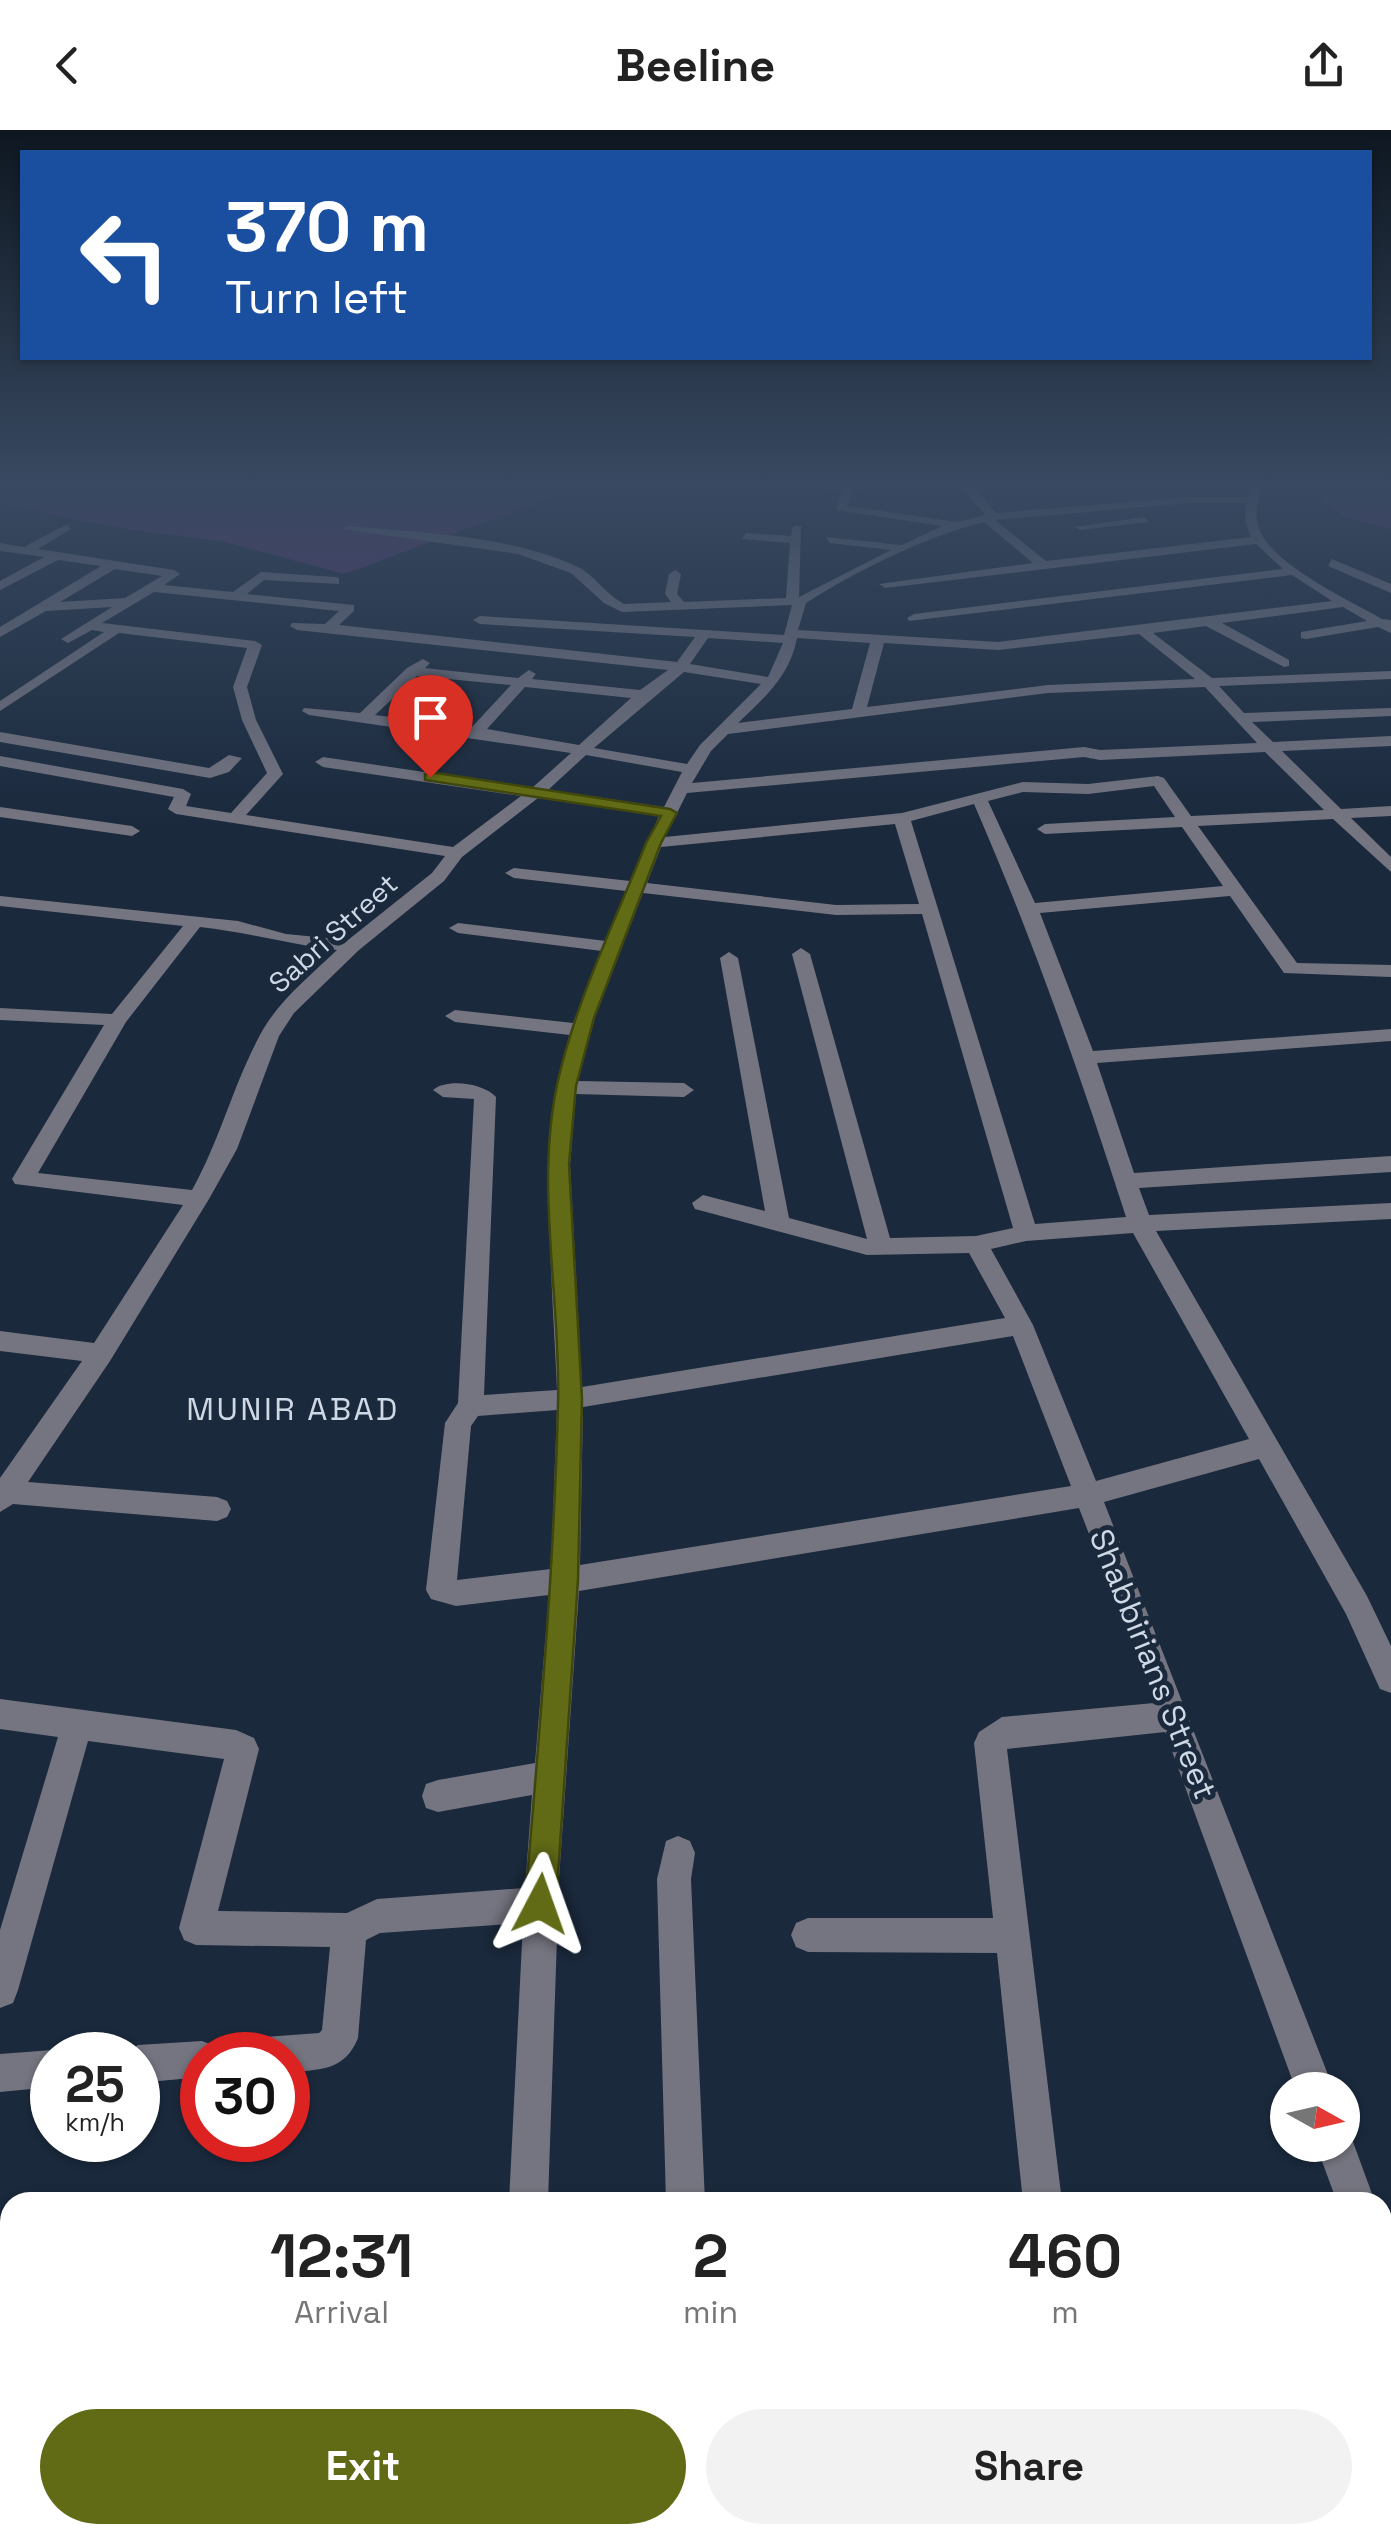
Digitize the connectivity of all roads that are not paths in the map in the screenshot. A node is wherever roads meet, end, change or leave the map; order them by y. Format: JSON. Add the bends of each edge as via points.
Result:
{"nodes":[{"id":1,"x":43,"y":600,"type":"edge"},
{"id":2,"x":134,"y":600,"type":"edge"},
{"id":3,"x":262,"y":600,"type":"edge"},
{"id":4,"x":608,"y":600,"type":"edge"},
{"id":5,"x":676,"y":600,"type":"edge"},
{"id":6,"x":903,"y":600,"type":"edge"},
{"id":7,"x":976,"y":600,"type":"edge"},
{"id":8,"x":1062,"y":600,"type":"edge"},
{"id":9,"x":1341,"y":600,"type":"edge"},
{"id":10,"x":38,"y":601,"type":"junction"},
{"id":11,"x":797,"y":601,"type":"joint"},
{"id":12,"x":900,"y":601,"type":"junction"},
{"id":13,"x":130,"y":602,"type":"junction"},
{"id":14,"x":1346,"y":603,"type":"junction"},
{"id":15,"x":682,"y":607,"type":"junction"},
{"id":16,"x":985,"y":609,"type":"junction"},
{"id":17,"x":0,"y":613,"type":"edge"},
{"id":18,"x":25,"y":616,"type":"junction"},
{"id":19,"x":480,"y":620,"type":"dead end"},
{"id":20,"x":998,"y":620,"type":"dead end"},
{"id":21,"x":1209,"y":622,"type":"junction"},
{"id":22,"x":1388,"y":625,"type":"edge"},
{"id":23,"x":90,"y":626,"type":"junction"},
{"id":24,"x":297,"y":626,"type":"dead end"},
{"id":25,"x":328,"y":628,"type":"junction"},
{"id":26,"x":117,"y":629,"type":"junction"},
{"id":27,"x":1143,"y":631,"type":"junction"},
{"id":28,"x":0,"y":632,"type":"edge"},
{"id":29,"x":1012,"y":632,"type":"dead end"},
{"id":30,"x":1306,"y":635,"type":"dead end"},
{"id":31,"x":703,"y":636,"type":"junction"},
{"id":32,"x":791,"y":637,"type":"junction"},
{"id":33,"x":68,"y":639,"type":"dead end"},
{"id":34,"x":878,"y":639,"type":"junction"},
{"id":35,"x":450,"y":640,"type":"junction"},
{"id":36,"x":941,"y":643,"type":"junction"},
{"id":37,"x":1026,"y":644,"type":"junction"},
{"id":38,"x":549,"y":652,"type":"junction"},
{"id":39,"x":1284,"y":664,"type":"dead end"},
{"id":40,"x":681,"y":667,"type":"junction"},
{"id":41,"x":412,"y":671,"type":"junction"},
{"id":42,"x":1391,"y":675,"type":"edge"},
{"id":43,"x":772,"y":682,"type":"junction"},
{"id":44,"x":1208,"y":682,"type":"junction"},
{"id":45,"x":520,"y":684,"type":"junction"},
{"id":46,"x":644,"y":696,"type":"junction"},
{"id":47,"x":0,"y":708,"type":"edge"},
{"id":48,"x":308,"y":711,"type":"dead end"},
{"id":49,"x":1391,"y":712,"type":"edge"},
{"id":50,"x":858,"y":714,"type":"junction"},
{"id":51,"x":363,"y":718,"type":"junction"},
{"id":52,"x":1240,"y":718,"type":"junction"},
{"id":53,"x":722,"y":730,"type":"junction"},
{"id":54,"x":476,"y":732,"type":"junction"},
{"id":55,"x":0,"y":737,"type":"edge"},
{"id":56,"x":1391,"y":741,"type":"edge"},
{"id":57,"x":38,"y":744,"type":"junction"},
{"id":58,"x":1266,"y":746,"type":"junction"},
{"id":59,"x":586,"y":750,"type":"junction"},
{"id":60,"x":234,"y":758,"type":"dead end"},
{"id":61,"x":323,"y":762,"type":"dead end"},
{"id":62,"x":10,"y":764,"type":"edge"},
{"id":63,"x":686,"y":779,"type":"junction"},
{"id":64,"x":0,"y":782,"type":"edge"},
{"id":65,"x":538,"y":791,"type":"junction"},
{"id":66,"x":978,"y":796,"type":"junction"},
{"id":67,"x":1391,"y":811,"type":"edge"},
{"id":68,"x":0,"y":812,"type":"edge"},
{"id":69,"x":670,"y":813,"type":"junction"},
{"id":70,"x":1340,"y":816,"type":"junction"},
{"id":71,"x":235,"y":818,"type":"junction"},
{"id":72,"x":902,"y":818,"type":"junction"},
{"id":73,"x":1188,"y":824,"type":"junction"},
{"id":74,"x":1045,"y":829,"type":"dead end"},
{"id":75,"x":132,"y":831,"type":"dead end"},
{"id":76,"x":654,"y":843,"type":"junction"},
{"id":77,"x":456,"y":853,"type":"junction"},
{"id":78,"x":1391,"y":867,"type":"edge"},
{"id":79,"x":514,"y":873,"type":"dead end"},
{"id":80,"x":636,"y":888,"type":"junction"},
{"id":81,"x":1234,"y":890,"type":"junction"},
{"id":82,"x":0,"y":900,"type":"edge"},
{"id":83,"x":931,"y":909,"type":"junction"},
{"id":84,"x":1028,"y":909,"type":"junction"},
{"id":85,"x":196,"y":921,"type":"junction"},
{"id":86,"x":458,"y":928,"type":"dead end"},
{"id":87,"x":352,"y":946,"type":"junction"},
{"id":88,"x":614,"y":947,"type":"junction"},
{"id":89,"x":802,"y":954,"type":"dead end"},
{"id":90,"x":729,"y":958,"type":"dead end"},
{"id":91,"x":1391,"y":970,"type":"edge"},
{"id":92,"x":0,"y":1014,"type":"edge"},
{"id":93,"x":455,"y":1016,"type":"dead end"},
{"id":94,"x":117,"y":1020,"type":"junction"},
{"id":95,"x":582,"y":1030,"type":"junction"},
{"id":96,"x":1391,"y":1035,"type":"edge"},
{"id":97,"x":1085,"y":1058,"type":"junction"},
{"id":98,"x":566,"y":1086,"type":"junction"},
{"id":99,"x":443,"y":1090,"type":"dead end"},
{"id":100,"x":684,"y":1090,"type":"dead end"},
{"id":101,"x":1391,"y":1164,"type":"edge"},
{"id":102,"x":12,"y":1178,"type":"edge"},
{"id":103,"x":1128,"y":1182,"type":"junction"},
{"id":104,"x":198,"y":1199,"type":"junction"},
{"id":105,"x":703,"y":1203,"type":"dead end"},
{"id":106,"x":1391,"y":1211,"type":"edge"},
{"id":107,"x":778,"y":1221,"type":"junction"},
{"id":108,"x":1140,"y":1224,"type":"junction"},
{"id":109,"x":1026,"y":1233,"type":"junction"},
{"id":110,"x":976,"y":1244,"type":"junction"},
{"id":111,"x":881,"y":1247,"type":"junction"},
{"id":112,"x":1021,"y":1325,"type":"junction"},
{"id":113,"x":4,"y":1347,"type":"edge"},
{"id":114,"x":101,"y":1354,"type":"junction"},
{"id":115,"x":570,"y":1399,"type":"junction"},
{"id":116,"x":471,"y":1406,"type":"junction"},
{"id":117,"x":1265,"y":1446,"type":"junction"},
{"id":118,"x":1086,"y":1495,"type":"junction"},
{"id":119,"x":3,"y":1496,"type":"edge"},
{"id":120,"x":217,"y":1509,"type":"dead end"},
{"id":121,"x":565,"y":1580,"type":"junction"},
{"id":122,"x":1391,"y":1679,"type":"edge"},
{"id":123,"x":0,"y":1714,"type":"edge"},
{"id":124,"x":1175,"y":1716,"type":"junction"},
{"id":125,"x":77,"y":1724,"type":"junction"},
{"id":126,"x":550,"y":1776,"type":"junction"},
{"id":127,"x":438,"y":1796,"type":"dead end"},
{"id":128,"x":678,"y":1853,"type":"dead end"},
{"id":129,"x":540,"y":1904,"type":"junction"},
{"id":130,"x":349,"y":1930,"type":"junction"},
{"id":131,"x":808,"y":1935,"type":"dead end"},
{"id":132,"x":1010,"y":1936,"type":"junction"},
{"id":133,"x":0,"y":1990,"type":"edge"},
{"id":134,"x":310,"y":2052,"type":"edge"},
{"id":135,"x":30,"y":2071,"type":"edge"},
{"id":136,"x":1308,"y":2072,"type":"edge"},
{"id":137,"x":0,"y":2073,"type":"edge"},
{"id":138,"x":1341,"y":2162,"type":"edge"},
{"id":139,"x":528,"y":2192,"type":"edge"},
{"id":140,"x":686,"y":2192,"type":"edge"},
{"id":141,"x":1042,"y":2192,"type":"edge"},
{"id":142,"x":1352,"y":2192,"type":"edge"}],
"edges":[{"from":1,"to":10,"type":"street"},
{"from":2,"to":13,"type":"street"},
{"from":3,"to":25,"type":"street","via":[[349,608]]},
{"from":4,"to":15,"type":"street","via":[[632,610]]},
{"from":5,"to":15,"type":"street"},
{"from":6,"to":12,"type":"street"},
{"from":7,"to":16,"type":"street"},
{"from":8,"to":16,"type":"street"},
{"from":9,"to":14,"type":"street"},
{"from":10,"to":13,"type":"street"},
{"from":10,"to":18,"type":"street"},
{"from":11,"to":15,"type":"street"},
{"from":11,"to":32,"type":"street"},
{"from":12,"to":16,"type":"street"},
{"from":12,"to":36,"type":"street"},
{"from":13,"to":23,"type":"street"},
{"from":14,"to":21,"type":"street"},
{"from":14,"to":22,"type":"street"},
{"from":16,"to":20,"type":"street"},
{"from":17,"to":18,"type":"street"},
{"from":18,"to":28,"type":"street"},
{"from":19,"to":31,"type":"street"},
{"from":21,"to":27,"type":"street"},
{"from":21,"to":39,"type":"street"},
{"from":22,"to":30,"type":"street"},
{"from":23,"to":26,"type":"street"},
{"from":23,"to":33,"type":"street"},
{"from":24,"to":25,"type":"street"},
{"from":25,"to":35,"type":"street"},
{"from":26,"to":47,"type":"street"},
{"from":26,"to":71,"type":"street","via":[[255,644],[240,687],[275,774]]},
{"from":27,"to":37,"type":"street"},
{"from":27,"to":44,"type":"street"},
{"from":29,"to":37,"type":"street"},
{"from":31,"to":32,"type":"street"},
{"from":31,"to":40,"type":"street","name":"Sabri Street"},
{"from":32,"to":34,"type":"street"},
{"from":32,"to":43,"type":"street"},
{"from":34,"to":36,"type":"street"},
{"from":34,"to":50,"type":"street"},
{"from":35,"to":38,"type":"street"},
{"from":35,"to":41,"type":"street"},
{"from":36,"to":37,"type":"street"},
{"from":38,"to":40,"type":"street"},
{"from":38,"to":45,"type":"street"},
{"from":40,"to":43,"type":"street"},
{"from":40,"to":46,"type":"street","name":"Sabri Street"},
{"from":41,"to":45,"type":"street"},
{"from":41,"to":51,"type":"street"},
{"from":42,"to":44,"type":"street"},
{"from":43,"to":53,"type":"street"},
{"from":44,"to":50,"type":"street","via":[[1048,689]]},
{"from":44,"to":52,"type":"street"},
{"from":45,"to":46,"type":"street"},
{"from":45,"to":54,"type":"street"},
{"from":46,"to":59,"type":"street","name":"Sabri Street"},
{"from":48,"to":51,"type":"street"},
{"from":49,"to":52,"type":"street"},
{"from":50,"to":53,"type":"street"},
{"from":51,"to":54,"type":"street"},
{"from":52,"to":58,"type":"street"},
{"from":53,"to":63,"type":"street"},
{"from":54,"to":59,"type":"street"},
{"from":55,"to":57,"type":"street"},
{"from":56,"to":58,"type":"street"},
{"from":57,"to":60,"type":"street","via":[[210,773]]},
{"from":57,"to":62,"type":"street"},
{"from":58,"to":63,"type":"street"},
{"from":58,"to":70,"type":"street"},
{"from":59,"to":63,"type":"street"},
{"from":59,"to":65,"type":"street","name":"Sabri Street"},
{"from":61,"to":65,"type":"street"},
{"from":62,"to":64,"type":"street"},
{"from":62,"to":71,"type":"street","via":[[183,794],[176,809]]},
{"from":63,"to":69,"type":"street"},
{"from":65,"to":69,"type":"street"},
{"from":65,"to":77,"type":"street","name":"Sabri Street"},
{"from":66,"to":72,"type":"street"},
{"from":66,"to":73,"type":"street","via":[[1023,787],[1158,781]]},
{"from":66,"to":84,"type":"street"},
{"from":67,"to":70,"type":"street"},
{"from":68,"to":75,"type":"street"},
{"from":69,"to":76,"type":"street"},
{"from":70,"to":73,"type":"street"},
{"from":70,"to":78,"type":"street"},
{"from":71,"to":77,"type":"street"},
{"from":72,"to":76,"type":"street"},
{"from":72,"to":83,"type":"street"},
{"from":73,"to":74,"type":"street"},
{"from":73,"to":81,"type":"street"},
{"from":76,"to":80,"type":"street"},
{"from":77,"to":87,"type":"street","name":"Sabri Street","via":[[438,877]]},
{"from":79,"to":80,"type":"street"},
{"from":80,"to":83,"type":"street","via":[[836,910]]},
{"from":80,"to":88,"type":"street"},
{"from":81,"to":84,"type":"street"},
{"from":81,"to":91,"type":"street","via":[[1291,970]]},
{"from":82,"to":85,"type":"street"},
{"from":83,"to":109,"type":"street"},
{"from":84,"to":97,"type":"street"},
{"from":85,"to":87,"type":"street"},
{"from":85,"to":94,"type":"street"},
{"from":86,"to":88,"type":"street"},
{"from":87,"to":104,"type":"street","name":"Sabri Street","via":[[287,1009],[269,1036],[226,1149]]},
{"from":88,"to":95,"type":"street"},
{"from":89,"to":111,"type":"street"},
{"from":90,"to":107,"type":"street"},
{"from":92,"to":94,"type":"street"},
{"from":93,"to":95,"type":"street"},
{"from":94,"to":102,"type":"street"},
{"from":95,"to":98,"type":"street"},
{"from":96,"to":97,"type":"street"},
{"from":97,"to":103,"type":"street"},
{"from":98,"to":100,"type":"street"},
{"from":98,"to":115,"type":"street","via":[[559,1164]]},
{"from":99,"to":116,"type":"street","via":[[485,1098]]},
{"from":101,"to":103,"type":"street"},
{"from":102,"to":104,"type":"street"},
{"from":103,"to":108,"type":"street"},
{"from":104,"to":114,"type":"street","name":"Sabri Street"},
{"from":105,"to":107,"type":"street"},
{"from":106,"to":108,"type":"street"},
{"from":107,"to":111,"type":"street"},
{"from":108,"to":109,"type":"street"},
{"from":108,"to":117,"type":"street"},
{"from":109,"to":110,"type":"street"},
{"from":110,"to":111,"type":"street"},
{"from":110,"to":112,"type":"street","name":"Shabbirians Street"},
{"from":112,"to":115,"type":"street"},
{"from":112,"to":118,"type":"street","name":"Shabbirians Street"},
{"from":113,"to":114,"type":"street"},
{"from":114,"to":119,"type":"street","name":"Sabri Street"},
{"from":115,"to":116,"type":"street"},
{"from":115,"to":121,"type":"street"},
{"from":116,"to":121,"type":"street","via":[[458,1423],[440,1590]]},
{"from":117,"to":118,"type":"street"},
{"from":117,"to":122,"type":"street","via":[[1357,1605]]},
{"from":118,"to":121,"type":"street"},
{"from":118,"to":124,"type":"street","name":"Shabbirians Street"},
{"from":119,"to":120,"type":"street"},
{"from":121,"to":126,"type":"street"},
{"from":123,"to":125,"type":"street"},
{"from":124,"to":132,"type":"street","via":[[1002,1732],[990,1743]]},
{"from":124,"to":136,"type":"street","name":"Shabbirians Street"},
{"from":125,"to":130,"type":"street","via":[[243,1749],[196,1928]]},
{"from":125,"to":133,"type":"street"},
{"from":126,"to":127,"type":"street"},
{"from":126,"to":129,"type":"street"},
{"from":128,"to":140,"type":"street"},
{"from":129,"to":130,"type":"street","via":[[377,1916]]},
{"from":129,"to":139,"type":"street"},
{"from":130,"to":134,"type":"street","via":[[340,2038],[327,2051]]},
{"from":131,"to":132,"type":"street"},
{"from":132,"to":141,"type":"street"},
{"from":135,"to":137,"type":"street"},
{"from":138,"to":142,"type":"street"}]}
